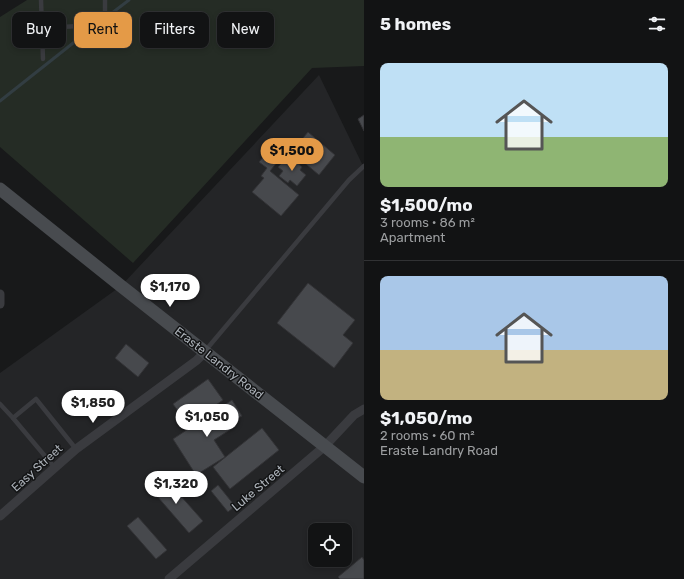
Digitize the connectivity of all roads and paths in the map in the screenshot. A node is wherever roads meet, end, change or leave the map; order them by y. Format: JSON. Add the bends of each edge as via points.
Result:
{"nodes":[{"id":1,"x":41,"y":0,"type":"edge"},
{"id":2,"x":105,"y":0,"type":"edge"},
{"id":3,"x":41,"y":12,"type":"edge"},
{"id":4,"x":66,"y":27,"type":"edge"},
{"id":5,"x":43,"y":48,"type":"edge"},
{"id":6,"x":43,"y":58,"type":"dead end"},
{"id":7,"x":364,"y":166,"type":"edge"},
{"id":8,"x":0,"y":189,"type":"edge"},
{"id":9,"x":0,"y":294,"type":"edge"},
{"id":10,"x":0,"y":304,"type":"edge"},
{"id":11,"x":205,"y":352,"type":"junction"},
{"id":12,"x":0,"y":404,"type":"edge"},
{"id":13,"x":364,"y":408,"type":"edge"},
{"id":14,"x":13,"y":418,"type":"junction"},
{"id":15,"x":325,"y":446,"type":"junction"},
{"id":16,"x":76,"y":449,"type":"junction"},
{"id":17,"x":55,"y":468,"type":"junction"},
{"id":18,"x":364,"y":476,"type":"edge"},
{"id":19,"x":0,"y":516,"type":"edge"},
{"id":20,"x":169,"y":579,"type":"edge"}],
"edges":[{"from":1,"to":3,"type":"lane"},
{"from":2,"to":4,"type":"lane","via":[[105,17],[98,25]]},
{"from":5,"to":6,"type":"lane"},
{"from":7,"to":11,"type":"lane","via":[[348,180]]},
{"from":8,"to":11,"type":"street","name":"Eraste Landry Road"},
{"from":9,"to":10,"type":"street"},
{"from":11,"to":15,"type":"street","name":"Eraste Landry Road"},
{"from":11,"to":16,"type":"street","name":"Easy Street"},
{"from":12,"to":14,"type":"lane"},
{"from":13,"to":15,"type":"street","name":"Luke Street"},
{"from":14,"to":16,"type":"lane","via":[[36,399]]},
{"from":14,"to":17,"type":"lane"},
{"from":15,"to":18,"type":"street","name":"Eraste Landry Road"},
{"from":15,"to":20,"type":"street","name":"Luke Street"},
{"from":16,"to":17,"type":"street","name":"Easy Street"},
{"from":17,"to":19,"type":"street","name":"Easy Street"}]}
